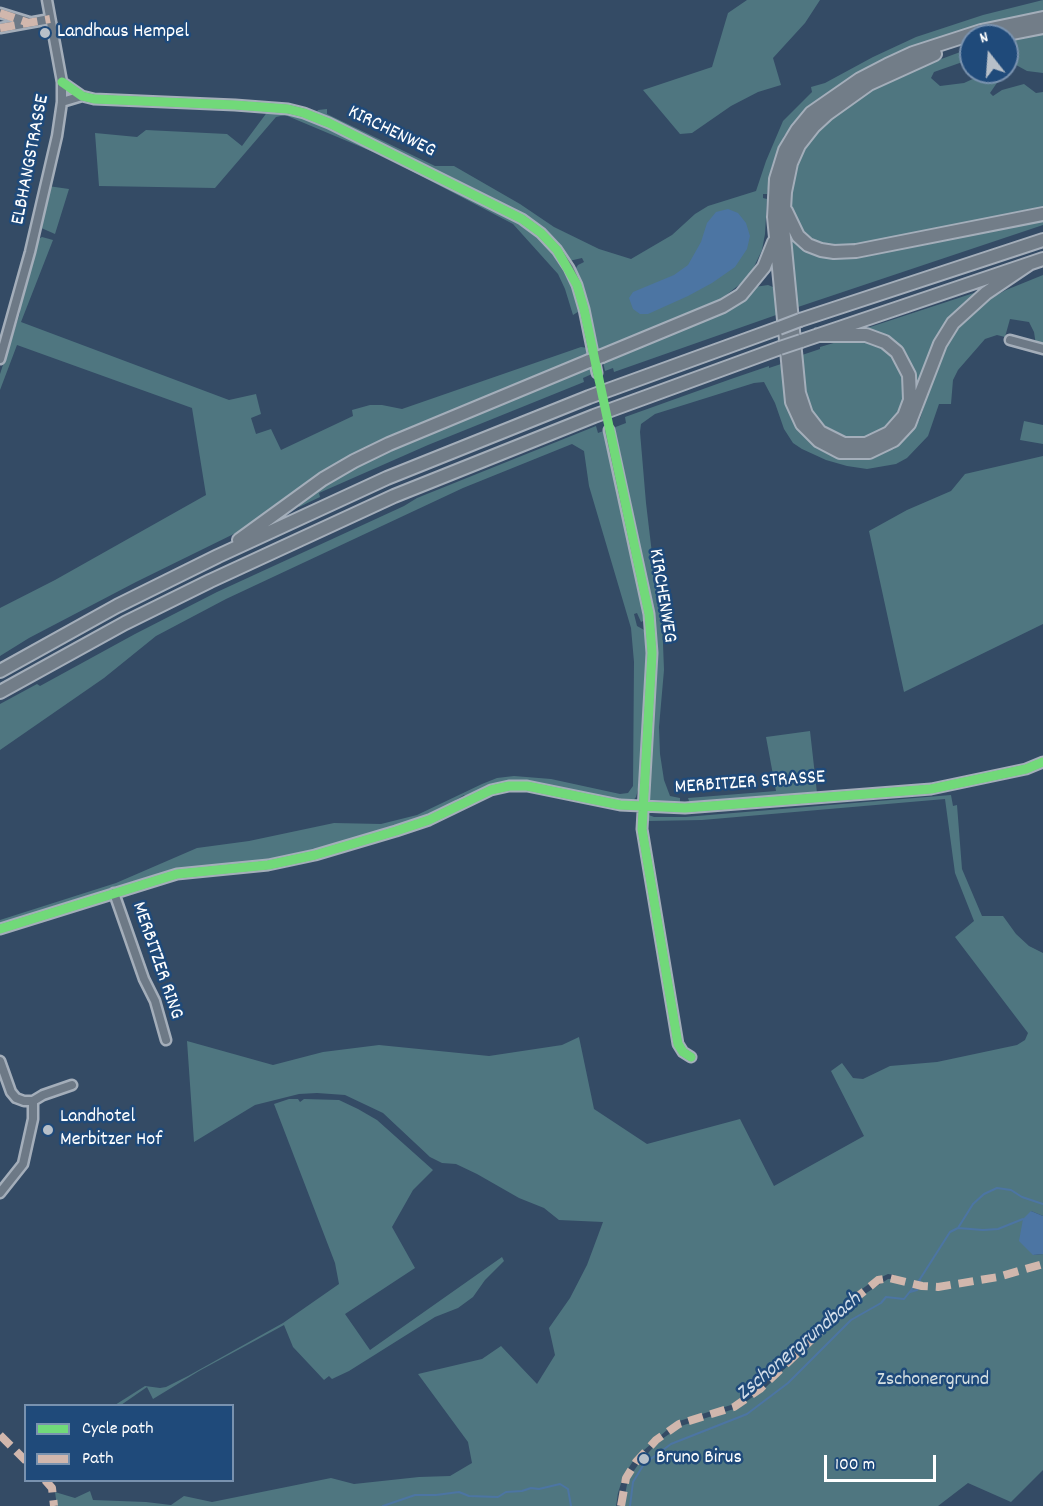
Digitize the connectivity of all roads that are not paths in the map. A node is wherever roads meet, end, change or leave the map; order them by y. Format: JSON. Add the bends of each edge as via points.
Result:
{"nodes":[{"id":1,"x":47,"y":0,"type":"edge"},
{"id":2,"x":0,"y":13,"type":"edge"},
{"id":3,"x":1043,"y":18,"type":"edge"},
{"id":4,"x":50,"y":19,"type":"junction"},
{"id":5,"x":29,"y":22,"type":"junction"},
{"id":6,"x":1043,"y":27,"type":"edge"},
{"id":7,"x":0,"y":28,"type":"edge"},
{"id":8,"x":1019,"y":32,"type":"edge"},
{"id":9,"x":959,"y":46,"type":"edge"},
{"id":10,"x":62,"y":82,"type":"junction"},
{"id":11,"x":82,"y":96,"type":"junction"},
{"id":12,"x":62,"y":102,"type":"junction"},
{"id":13,"x":784,"y":207,"type":"junction"},
{"id":14,"x":1043,"y":214,"type":"edge"},
{"id":15,"x":776,"y":238,"type":"junction"},
{"id":16,"x":1043,"y":240,"type":"edge"},
{"id":17,"x":1043,"y":259,"type":"edge"},
{"id":18,"x":1029,"y":264,"type":"junction"},
{"id":19,"x":818,"y":335,"type":"junction"},
{"id":20,"x":1010,"y":340,"type":"dead end"},
{"id":21,"x":1043,"y":349,"type":"edge"},
{"id":22,"x":0,"y":359,"type":"edge"},
{"id":23,"x":597,"y":373,"type":"tunnel mouth"},
{"id":24,"x":609,"y":430,"type":"tunnel mouth"},
{"id":25,"x":218,"y":556,"type":"junction"},
{"id":26,"x":0,"y":671,"type":"edge"},
{"id":27,"x":0,"y":692,"type":"edge"},
{"id":28,"x":1043,"y":762,"type":"edge"},
{"id":29,"x":642,"y":807,"type":"junction"},
{"id":30,"x":128,"y":888,"type":"joint"},
{"id":31,"x":114,"y":893,"type":"junction"},
{"id":32,"x":0,"y":929,"type":"edge"},
{"id":33,"x":166,"y":1040,"type":"dead end"},
{"id":34,"x":691,"y":1057,"type":"dead end"},
{"id":35,"x":0,"y":1060,"type":"edge"},
{"id":36,"x":72,"y":1085,"type":"dead end"},
{"id":37,"x":33,"y":1101,"type":"junction"},
{"id":38,"x":0,"y":1193,"type":"edge"}],
"edges":[{"from":1,"to":4,"type":"street","name":"ELBHANGSTRASSE"},
{"from":2,"to":5,"type":"street"},
{"from":3,"to":15,"type":"highway","via":[[981,31],[913,53],[860,80],[811,113],[785,150],[778,169],[774,195]]},
{"from":4,"to":5,"type":"street"},
{"from":4,"to":10,"type":"street","name":"ELBHANGSTRASSE"},
{"from":5,"to":7,"type":"street"},
{"from":6,"to":8,"type":"highway"},
{"from":9,"to":13,"type":"highway","via":[[877,80],[827,114],[806,135],[795,154],[787,177]]},
{"from":10,"to":11,"type":"street","name":"KIRCHENWEG"},
{"from":10,"to":12,"type":"street","name":"ELBHANGSTRASSE"},
{"from":11,"to":12,"type":"street","name":"KIRCHENWEG"},
{"from":11,"to":23,"type":"street","name":"KIRCHENWEG","via":[[267,107],[304,113],[522,219],[541,233],[569,268],[584,309]]},
{"from":12,"to":22,"type":"street","name":"ELBHANGSTRASSE","via":[[33,241]]},
{"from":13,"to":14,"type":"highway","via":[[808,245],[834,252]]},
{"from":13,"to":19,"type":"highway","via":[[799,393],[806,414],[820,432],[844,444],[866,444],[890,433],[904,416],[910,400],[909,375],[897,352],[866,335]]},
{"from":15,"to":18,"type":"highway","via":[[792,402],[813,437],[840,452],[862,453],[899,436],[909,424],[940,344],[953,323],[986,293]]},
{"from":15,"to":25,"type":"highway","bridge":true,"via":[[764,267],[741,294],[723,306],[389,444],[323,479]]},
{"from":16,"to":25,"type":"highway","bridge":true,"via":[[800,320],[598,393],[387,478]]},
{"from":17,"to":18,"type":"highway"},
{"from":18,"to":19,"type":"highway"},
{"from":19,"to":27,"type":"highway","bridge":true,"via":[[594,416],[394,496],[210,581]]},
{"from":20,"to":21,"type":"street"},
{"from":24,"to":29,"type":"street","name":"KIRCHENWEG","via":[[649,614],[652,653]]},
{"from":25,"to":26,"type":"highway"},
{"from":28,"to":29,"type":"street","name":"MERBITZER STRASSE","via":[[932,789],[685,808]]},
{"from":29,"to":30,"type":"street","name":"MERBITZER STRASSE","via":[[509,786],[491,790],[429,820],[315,855],[268,865],[177,874]]},
{"from":29,"to":34,"type":"street","via":[[642,829],[678,1044]]},
{"from":30,"to":31,"type":"street","name":"MERBITZER RING"},
{"from":31,"to":32,"type":"street","name":"MERBITZER RING"},
{"from":31,"to":33,"type":"street","name":"MERBITZER RING"},
{"from":35,"to":37,"type":"street","via":[[11,1092],[16,1098]]},
{"from":36,"to":37,"type":"street"},
{"from":37,"to":38,"type":"street","via":[[23,1164]]}]}
